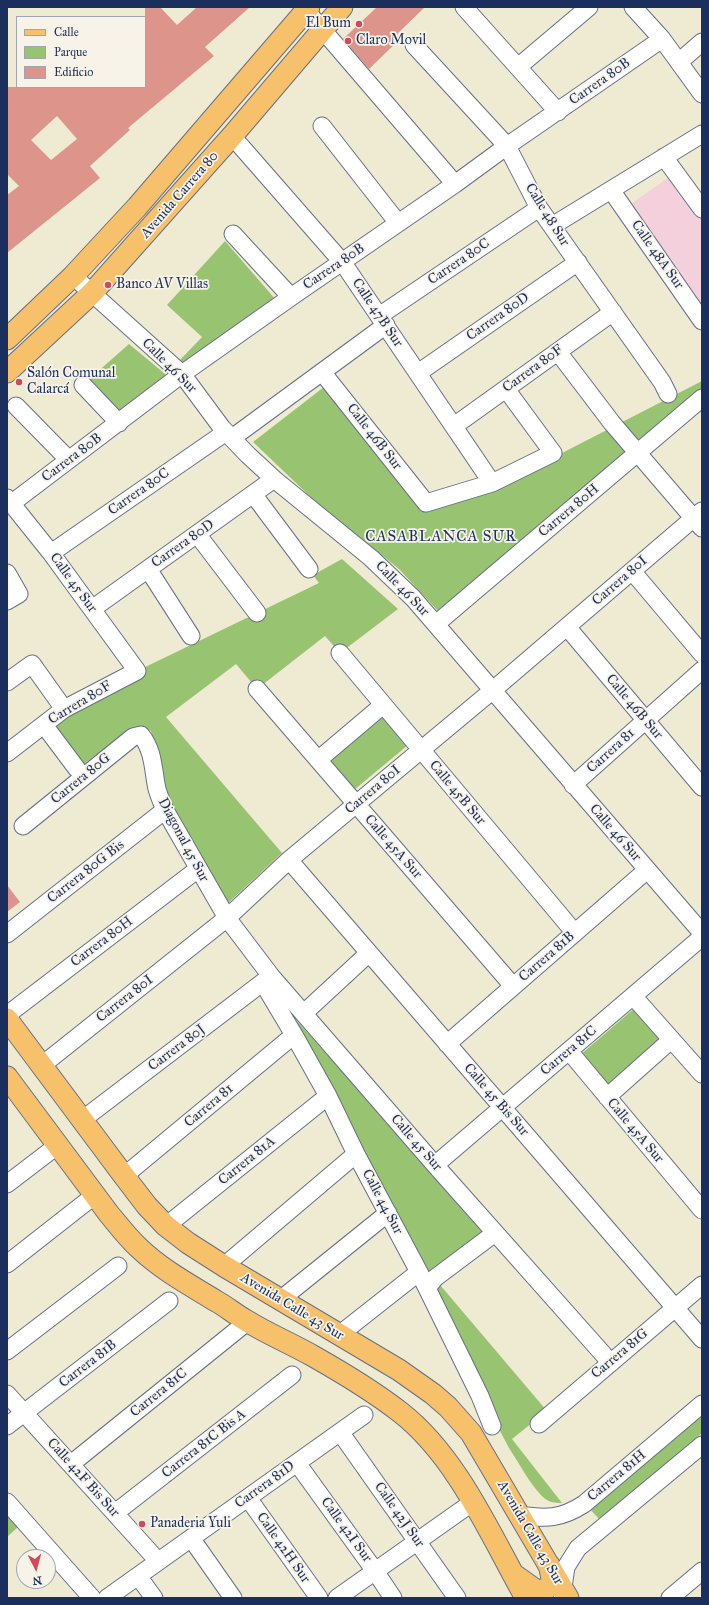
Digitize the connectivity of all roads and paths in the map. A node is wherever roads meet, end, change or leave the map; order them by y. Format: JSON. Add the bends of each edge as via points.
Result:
{"nodes":[{"id":1,"x":342,"y":7,"type":"edge"},
{"id":2,"x":589,"y":7,"type":"edge"},
{"id":3,"x":633,"y":7,"type":"edge"},
{"id":4,"x":306,"y":8,"type":"edge"},
{"id":5,"x":466,"y":8,"type":"edge"},
{"id":6,"x":322,"y":29,"type":"junction"},
{"id":7,"x":662,"y":39,"type":"junction"},
{"id":8,"x":702,"y":42,"type":"edge"},
{"id":9,"x":414,"y":44,"type":"dead end"},
{"id":10,"x":679,"y":62,"type":"junction"},
{"id":11,"x":518,"y":67,"type":"junction"},
{"id":12,"x":702,"y":94,"type":"edge"},
{"id":13,"x":558,"y":112,"type":"junction"},
{"id":14,"x":322,"y":126,"type":"dead end"},
{"id":15,"x":702,"y":134,"type":"edge"},
{"id":16,"x":232,"y":136,"type":"junction"},
{"id":17,"x":507,"y":146,"type":"junction"},
{"id":18,"x":664,"y":157,"type":"junction"},
{"id":19,"x":455,"y":184,"type":"junction"},
{"id":20,"x":612,"y":190,"type":"junction"},
{"id":21,"x":539,"y":208,"type":"junction"},
{"id":22,"x":702,"y":209,"type":"edge"},
{"id":23,"x":398,"y":223,"type":"junction"},
{"id":24,"x":552,"y":226,"type":"junction"},
{"id":25,"x":233,"y":234,"type":"dead end"},
{"id":26,"x":343,"y":262,"type":"junction"},
{"id":27,"x":578,"y":262,"type":"junction"},
{"id":28,"x":73,"y":276,"type":"junction"},
{"id":29,"x":92,"y":293,"type":"junction"},
{"id":30,"x":291,"y":297,"type":"junction"},
{"id":31,"x":613,"y":312,"type":"junction"},
{"id":32,"x":382,"y":320,"type":"junction"},
{"id":33,"x":702,"y":321,"type":"edge"},
{"id":34,"x":7,"y":339,"type":"edge"},
{"id":35,"x":558,"y":352,"type":"junction"},
{"id":36,"x":7,"y":372,"type":"edge"},
{"id":37,"x":322,"y":372,"type":"junction"},
{"id":38,"x":418,"y":373,"type":"junction"},
{"id":39,"x":182,"y":374,"type":"junction"},
{"id":40,"x":83,"y":385,"type":"dead end"},
{"id":41,"x":506,"y":389,"type":"junction"},
{"id":42,"x":668,"y":394,"type":"dead end"},
{"id":43,"x":702,"y":398,"type":"edge"},
{"id":44,"x":16,"y":406,"type":"dead end"},
{"id":45,"x":119,"y":423,"type":"junction"},
{"id":46,"x":454,"y":426,"type":"junction"},
{"id":47,"x":229,"y":435,"type":"junction"},
{"id":48,"x":638,"y":453,"type":"junction"},
{"id":49,"x":69,"y":460,"type":"junction"},
{"id":50,"x":274,"y":479,"type":"junction"},
{"id":51,"x":492,"y":483,"type":"junction"},
{"id":52,"x":253,"y":494,"type":"junction"},
{"id":53,"x":9,"y":501,"type":"edge"},
{"id":54,"x":699,"y":519,"type":"edge"},
{"id":55,"x":197,"y":534,"type":"junction"},
{"id":56,"x":51,"y":553,"type":"junction"},
{"id":57,"x":148,"y":569,"type":"junction"},
{"id":58,"x":309,"y":569,"type":"dead end"},
{"id":59,"x":632,"y":571,"type":"junction"},
{"id":60,"x":7,"y":573,"type":"edge"},
{"id":61,"x":7,"y":601,"type":"edge"},
{"id":62,"x":92,"y":609,"type":"junction"},
{"id":63,"x":257,"y":613,"type":"dead end"},
{"id":64,"x":436,"y":624,"type":"junction"},
{"id":65,"x":567,"y":627,"type":"junction"},
{"id":66,"x":191,"y":636,"type":"dead end"},
{"id":67,"x":340,"y":653,"type":"dead end"},
{"id":68,"x":702,"y":654,"type":"edge"},
{"id":69,"x":702,"y":670,"type":"edge"},
{"id":70,"x":137,"y":671,"type":"joint"},
{"id":71,"x":7,"y":682,"type":"edge"},
{"id":72,"x":257,"y":689,"type":"dead end"},
{"id":73,"x":493,"y":690,"type":"junction"},
{"id":74,"x":383,"y":705,"type":"junction"},
{"id":75,"x":64,"y":709,"type":"junction"},
{"id":76,"x":645,"y":721,"type":"junction"},
{"id":77,"x":44,"y":725,"type":"junction"},
{"id":78,"x":141,"y":735,"type":"joint"},
{"id":79,"x":421,"y":750,"type":"junction"},
{"id":80,"x":7,"y":753,"type":"edge"},
{"id":81,"x":318,"y":760,"type":"junction"},
{"id":82,"x":77,"y":769,"type":"dead end"},
{"id":83,"x":573,"y":785,"type":"junction"},
{"id":84,"x":702,"y":787,"type":"edge"},
{"id":85,"x":356,"y":804,"type":"junction"},
{"id":86,"x":165,"y":810,"type":"junction"},
{"id":87,"x":23,"y":826,"type":"dead end"},
{"id":88,"x":289,"y":860,"type":"junction"},
{"id":89,"x":198,"y":869,"type":"junction"},
{"id":90,"x":647,"y":870,"type":"junction"},
{"id":91,"x":227,"y":918,"type":"junction"},
{"id":92,"x":575,"y":933,"type":"junction"},
{"id":93,"x":702,"y":933,"type":"edge"},
{"id":94,"x":7,"y":934,"type":"edge"},
{"id":95,"x":702,"y":937,"type":"edge"},
{"id":96,"x":369,"y":953,"type":"junction"},
{"id":97,"x":267,"y":979,"type":"junction"},
{"id":98,"x":513,"y":986,"type":"junction"},
{"id":99,"x":633,"y":996,"type":"junction"},
{"id":100,"x":304,"y":1013,"type":"junction"},
{"id":101,"x":7,"y":1015,"type":"edge"},
{"id":102,"x":7,"y":1019,"type":"edge"},
{"id":103,"x":294,"y":1035,"type":"junction"},
{"id":104,"x":671,"y":1040,"type":"junction"},
{"id":105,"x":447,"y":1044,"type":"junction"},
{"id":106,"x":569,"y":1051,"type":"junction"},
{"id":107,"x":41,"y":1066,"type":"junction"},
{"id":108,"x":702,"y":1074,"type":"edge"},
{"id":109,"x":10,"y":1088,"type":"edge"},
{"id":110,"x":328,"y":1096,"type":"junction"},
{"id":111,"x":607,"y":1097,"type":"junction"},
{"id":112,"x":503,"y":1107,"type":"junction"},
{"id":113,"x":82,"y":1120,"type":"junction"},
{"id":114,"x":58,"y":1145,"type":"junction"},
{"id":115,"x":356,"y":1154,"type":"junction"},
{"id":116,"x":435,"y":1165,"type":"junction"},
{"id":117,"x":124,"y":1176,"type":"junction"},
{"id":118,"x":7,"y":1184,"type":"edge"},
{"id":119,"x":95,"y":1195,"type":"junction"},
{"id":120,"x":702,"y":1210,"type":"edge"},
{"id":121,"x":388,"y":1213,"type":"junction"},
{"id":122,"x":166,"y":1226,"type":"junction"},
{"id":123,"x":495,"y":1233,"type":"junction"},
{"id":124,"x":7,"y":1264,"type":"edge"},
{"id":125,"x":118,"y":1266,"type":"dead end"},
{"id":126,"x":224,"y":1266,"type":"junction"},
{"id":127,"x":419,"y":1272,"type":"junction"},
{"id":128,"x":702,"y":1284,"type":"edge"},
{"id":129,"x":426,"y":1288,"type":"junction"},
{"id":130,"x":280,"y":1300,"type":"junction"},
{"id":131,"x":169,"y":1301,"type":"dead end"},
{"id":132,"x":675,"y":1308,"type":"junction"},
{"id":133,"x":247,"y":1322,"type":"junction"},
{"id":134,"x":339,"y":1335,"type":"junction"},
{"id":135,"x":702,"y":1339,"type":"edge"},
{"id":136,"x":7,"y":1350,"type":"edge"},
{"id":137,"x":611,"y":1363,"type":"junction"},
{"id":138,"x":292,"y":1375,"type":"dead end"},
{"id":139,"x":7,"y":1394,"type":"edge"},
{"id":140,"x":702,"y":1404,"type":"edge"},
{"id":141,"x":24,"y":1413,"type":"junction"},
{"id":142,"x":364,"y":1414,"type":"dead end"},
{"id":143,"x":538,"y":1424,"type":"dead end"},
{"id":144,"x":7,"y":1426,"type":"edge"},
{"id":145,"x":492,"y":1426,"type":"dead end"},
{"id":146,"x":340,"y":1432,"type":"junction"},
{"id":147,"x":702,"y":1445,"type":"edge"},
{"id":148,"x":297,"y":1463,"type":"junction"},
{"id":149,"x":71,"y":1464,"type":"junction"},
{"id":150,"x":248,"y":1498,"type":"junction"},
{"id":151,"x":7,"y":1502,"type":"edge"},
{"id":152,"x":473,"y":1502,"type":"junction"},
{"id":153,"x":115,"y":1513,"type":"junction"},
{"id":154,"x":520,"y":1516,"type":"junction"},
{"id":155,"x":191,"y":1538,"type":"junction"},
{"id":156,"x":418,"y":1541,"type":"junction"},
{"id":157,"x":158,"y":1561,"type":"junction"},
{"id":158,"x":549,"y":1565,"type":"junction"},
{"id":159,"x":375,"y":1571,"type":"junction"},
{"id":160,"x":702,"y":1571,"type":"edge"},
{"id":161,"x":512,"y":1573,"type":"junction"},
{"id":162,"x":138,"y":1576,"type":"junction"},
{"id":163,"x":564,"y":1595,"type":"edge"},
{"id":164,"x":92,"y":1598,"type":"edge"},
{"id":165,"x":107,"y":1598,"type":"edge"},
{"id":166,"x":154,"y":1598,"type":"edge"},
{"id":167,"x":233,"y":1598,"type":"edge"},
{"id":168,"x":319,"y":1598,"type":"edge"},
{"id":169,"x":337,"y":1598,"type":"edge"},
{"id":170,"x":393,"y":1598,"type":"edge"},
{"id":171,"x":457,"y":1598,"type":"edge"},
{"id":172,"x":526,"y":1598,"type":"edge"},
{"id":173,"x":670,"y":1598,"type":"edge"}],
"edges":[{"from":1,"to":6,"type":"main road","name":"Avenida Carrera 80"},
{"from":2,"to":11,"type":"street"},
{"from":3,"to":7,"type":"street"},
{"from":4,"to":6,"type":"street"},
{"from":4,"to":28,"type":"main road","name":"Avenida Carrera 80","via":[[137,208]]},
{"from":5,"to":11,"type":"street"},
{"from":6,"to":16,"type":"main road","name":"Avenida Carrera 80"},
{"from":6,"to":19,"type":"street"},
{"from":7,"to":10,"type":"street"},
{"from":7,"to":13,"type":"street","name":"Carrera 80B"},
{"from":8,"to":10,"type":"street"},
{"from":9,"to":17,"type":"street","name":"Calle 48 Sur"},
{"from":10,"to":12,"type":"street"},
{"from":11,"to":13,"type":"street"},
{"from":13,"to":17,"type":"street","name":"Carrera 80B"},
{"from":14,"to":23,"type":"street"},
{"from":15,"to":18,"type":"street"},
{"from":16,"to":26,"type":"street","name":"Calle 47B Sur"},
{"from":16,"to":29,"type":"main road","name":"Avenida Carrera 80"},
{"from":17,"to":19,"type":"street","name":"Carrera 80B"},
{"from":17,"to":21,"type":"street","name":"Calle 48 Sur"},
{"from":18,"to":20,"type":"street"},
{"from":18,"to":22,"type":"street"},
{"from":19,"to":23,"type":"street","name":"Carrera 80B"},
{"from":20,"to":24,"type":"street"},
{"from":20,"to":33,"type":"street","name":"Calle 48A Sur"},
{"from":21,"to":24,"type":"street","name":"Calle 48 Sur"},
{"from":21,"to":32,"type":"street","name":"Carrera 80C"},
{"from":23,"to":26,"type":"street","name":"Carrera 80B"},
{"from":24,"to":27,"type":"street","name":"Calle 48 Sur"},
{"from":25,"to":30,"type":"street"},
{"from":26,"to":30,"type":"street","name":"Carrera 80B"},
{"from":26,"to":32,"type":"street","name":"Calle 47B Sur"},
{"from":27,"to":31,"type":"street","name":"Calle 48 Sur"},
{"from":27,"to":38,"type":"street","name":"Carrera 80D"},
{"from":28,"to":29,"type":"street","name":"Calle 46 Sur"},
{"from":28,"to":34,"type":"main road","name":"Avenida Carrera 80"},
{"from":29,"to":36,"type":"main road","name":"Avenida Carrera 80"},
{"from":29,"to":39,"type":"street","name":"Calle 46 Sur"},
{"from":30,"to":39,"type":"street","name":"Carrera 80B"},
{"from":31,"to":35,"type":"street","name":"Carrera 80F"},
{"from":31,"to":42,"type":"street","name":"Calle 48 Sur"},
{"from":32,"to":37,"type":"street","name":"Carrera 80C"},
{"from":32,"to":38,"type":"street","name":"Calle 47B Sur"},
{"from":35,"to":41,"type":"street","name":"Carrera 80F"},
{"from":35,"to":48,"type":"street"},
{"from":37,"to":47,"type":"street","name":"Carrera 80C"},
{"from":37,"to":51,"type":"street","name":"Calle 46B Sur","via":[[426,503]]},
{"from":38,"to":46,"type":"street","name":"Calle 47B Sur"},
{"from":39,"to":45,"type":"street","name":"Carrera 80B"},
{"from":39,"to":47,"type":"street","name":"Calle 46 Sur"},
{"from":40,"to":45,"type":"street"},
{"from":41,"to":46,"type":"street","name":"Carrera 80F"},
{"from":41,"to":51,"type":"street","via":[[553,453]]},
{"from":43,"to":48,"type":"street","name":"Carrera 80H"},
{"from":44,"to":49,"type":"street"},
{"from":45,"to":49,"type":"street","name":"Carrera 80B"},
{"from":46,"to":51,"type":"street","name":"Calle 47B Sur"},
{"from":47,"to":50,"type":"street","name":"Calle 46 Sur"},
{"from":47,"to":56,"type":"street","name":"Carrera 80C"},
{"from":48,"to":54,"type":"street"},
{"from":48,"to":64,"type":"street","name":"Carrera 80H"},
{"from":49,"to":53,"type":"street","name":"Carrera 80B"},
{"from":50,"to":52,"type":"street","name":"Carrera 80D"},
{"from":50,"to":64,"type":"street","name":"Calle 46 Sur","via":[[371,558]]},
{"from":52,"to":55,"type":"street","name":"Carrera 80D"},
{"from":52,"to":58,"type":"street"},
{"from":53,"to":56,"type":"street","name":"Calle 45 Sur"},
{"from":54,"to":59,"type":"street","name":"Carrera 80I"},
{"from":55,"to":57,"type":"street","name":"Carrera 80D"},
{"from":55,"to":63,"type":"street"},
{"from":56,"to":62,"type":"street","name":"Calle 45 Sur"},
{"from":57,"to":62,"type":"street","name":"Carrera 80D"},
{"from":57,"to":66,"type":"street"},
{"from":59,"to":65,"type":"street","name":"Carrera 80I"},
{"from":59,"to":68,"type":"street"},
{"from":60,"to":61,"type":"street","via":[[19,594]]},
{"from":62,"to":70,"type":"street","name":"Calle 45 Sur"},
{"from":64,"to":73,"type":"street","name":"Calle 46 Sur"},
{"from":65,"to":73,"type":"street","name":"Carrera 80I"},
{"from":65,"to":76,"type":"street","name":"Calle 46B Sur"},
{"from":67,"to":74,"type":"street","name":"Calle 45B Sur"},
{"from":69,"to":76,"type":"street","name":"Carrera 81"},
{"from":70,"to":75,"type":"street","name":"Carrera 80F"},
{"from":71,"to":75,"type":"street","via":[[32,664]]},
{"from":72,"to":81,"type":"street","name":"Calle 45A Sur"},
{"from":73,"to":79,"type":"street","name":"Carrera 80I"},
{"from":73,"to":83,"type":"street","name":"Calle 46 Sur"},
{"from":74,"to":79,"type":"street","name":"Calle 45B Sur"},
{"from":74,"to":81,"type":"street"},
{"from":75,"to":77,"type":"street","name":"Carrera 80F"},
{"from":76,"to":83,"type":"street","name":"Carrera 81"},
{"from":76,"to":84,"type":"street","name":"Calle 46B Sur"},
{"from":77,"to":80,"type":"street","name":"Carrera 80F"},
{"from":77,"to":82,"type":"street"},
{"from":78,"to":86,"type":"street","name":"Diagonal 45 Sur","via":[[150,751],[158,791]]},
{"from":78,"to":87,"type":"street","name":"Carrera 80G","via":[[133,737]]},
{"from":79,"to":85,"type":"street","name":"Carrera 80I"},
{"from":79,"to":92,"type":"street","name":"Calle 45B Sur"},
{"from":81,"to":85,"type":"street","name":"Calle 45A Sur"},
{"from":83,"to":90,"type":"street","name":"Calle 46 Sur"},
{"from":85,"to":88,"type":"street","name":"Carrera 80I"},
{"from":85,"to":98,"type":"street","name":"Calle 45A Sur"},
{"from":86,"to":89,"type":"street","name":"Diagonal 45 Sur"},
{"from":86,"to":94,"type":"street","name":"Carrera 80G Bis"},
{"from":88,"to":91,"type":"street","name":"Carrera 80I"},
{"from":88,"to":96,"type":"street","name":"Calle 45 Bis Sur"},
{"from":89,"to":91,"type":"street","name":"Diagonal 45 Sur"},
{"from":89,"to":101,"type":"street","name":"Carrera 80H"},
{"from":90,"to":92,"type":"street","name":"Carrera 81B"},
{"from":90,"to":93,"type":"street","name":"Calle 46 Sur"},
{"from":91,"to":97,"type":"street","name":"Calle 45 Sur"},
{"from":91,"to":107,"type":"street","name":"Carrera 80I"},
{"from":92,"to":98,"type":"street","name":"Carrera 81B"},
{"from":95,"to":99,"type":"street","name":"Carrera 81C"},
{"from":96,"to":100,"type":"street"},
{"from":96,"to":105,"type":"street","name":"Calle 45 Bis Sur"},
{"from":97,"to":100,"type":"street","name":"Calle 45 Sur"},
{"from":97,"to":103,"type":"street","name":"Calle 44 Sur"},
{"from":97,"to":113,"type":"street","name":"Carrera 80J"},
{"from":98,"to":105,"type":"street","name":"Carrera 81B"},
{"from":99,"to":104,"type":"street"},
{"from":99,"to":106,"type":"street","name":"Carrera 81C"},
{"from":100,"to":116,"type":"street","name":"Calle 45 Sur"},
{"from":102,"to":107,"type":"main road","name":"Avenida Calle 43 Sur"},
{"from":103,"to":110,"type":"street","name":"Calle 44 Sur"},
{"from":103,"to":117,"type":"street","name":"Carrera 81"},
{"from":104,"to":108,"type":"street"},
{"from":104,"to":111,"type":"street"},
{"from":105,"to":112,"type":"street","name":"Calle 45 Bis Sur"},
{"from":106,"to":111,"type":"street","name":"Calle 45A Sur"},
{"from":106,"to":112,"type":"street","name":"Carrera 81C"},
{"from":107,"to":113,"type":"main road","name":"Avenida Calle 43 Sur"},
{"from":109,"to":114,"type":"main road"},
{"from":110,"to":115,"type":"street","name":"Calle 44 Sur"},
{"from":110,"to":122,"type":"street","name":"Carrera 81A"},
{"from":111,"to":120,"type":"street","name":"Calle 45A Sur"},
{"from":112,"to":116,"type":"street","name":"Carrera 81C"},
{"from":112,"to":132,"type":"street","name":"Calle 45 Bis Sur"},
{"from":113,"to":117,"type":"main road","name":"Avenida Calle 43 Sur"},
{"from":114,"to":118,"type":"street"},
{"from":114,"to":119,"type":"main road"},
{"from":115,"to":121,"type":"street","name":"Calle 44 Sur"},
{"from":115,"to":126,"type":"street"},
{"from":116,"to":123,"type":"street","name":"Calle 45 Sur"},
{"from":117,"to":122,"type":"main road","name":"Avenida Calle 43 Sur"},
{"from":119,"to":124,"type":"street"},
{"from":119,"to":133,"type":"main road","via":[[140,1249],[189,1285]]},
{"from":121,"to":127,"type":"street","name":"Calle 44 Sur"},
{"from":121,"to":130,"type":"street"},
{"from":122,"to":126,"type":"main road","name":"Avenida Calle 43 Sur"},
{"from":123,"to":129,"type":"street","via":[[435,1278]]},
{"from":123,"to":137,"type":"street","name":"Calle 45 Sur"},
{"from":125,"to":136,"type":"street"},
{"from":126,"to":130,"type":"main road","name":"Avenida Calle 43 Sur"},
{"from":127,"to":129,"type":"street","name":"Calle 44 Sur"},
{"from":127,"to":134,"type":"street"},
{"from":128,"to":132,"type":"street","name":"Carrera 81G"},
{"from":129,"to":145,"type":"street","name":"Calle 44 Sur","via":[[480,1396]]},
{"from":130,"to":134,"type":"main road","name":"Avenida Calle 43 Sur"},
{"from":131,"to":141,"type":"street","name":"Carrera 81B"},
{"from":132,"to":135,"type":"street","name":"Calle 45 Bis Sur"},
{"from":132,"to":137,"type":"street","name":"Carrera 81G"},
{"from":133,"to":149,"type":"street","name":"Carrera 81C"},
{"from":133,"to":152,"type":"main road","via":[[314,1356],[400,1412],[437,1448]]},
{"from":134,"to":154,"type":"main road","name":"Avenida Calle 43 Sur","via":[[399,1370],[448,1407],[471,1433]]},
{"from":137,"to":143,"type":"street","name":"Carrera 81G"},
{"from":138,"to":153,"type":"street","name":"Carrera 81C Bis A"},
{"from":139,"to":141,"type":"street","name":"Calle 42F Bis Sur"},
{"from":140,"to":154,"type":"street","name":"Carrera 81H","via":[[573,1511],[550,1518]]},
{"from":141,"to":144,"type":"street","name":"Carrera 81B"},
{"from":141,"to":149,"type":"street","name":"Calle 42F Bis Sur"},
{"from":142,"to":146,"type":"street","name":"Carrera 81D"},
{"from":146,"to":148,"type":"street","name":"Carrera 81D"},
{"from":146,"to":156,"type":"street","name":"Calle 42J Sur"},
{"from":147,"to":163,"type":"street","via":[[578,1548],[566,1567]]},
{"from":148,"to":150,"type":"street","name":"Carrera 81D"},
{"from":148,"to":159,"type":"street","name":"Calle 42I Sur"},
{"from":149,"to":153,"type":"street","name":"Calle 42F Bis Sur"},
{"from":150,"to":155,"type":"street","name":"Carrera 81D"},
{"from":150,"to":168,"type":"street","name":"Calle 42H Sur"},
{"from":151,"to":164,"type":"street"},
{"from":152,"to":156,"type":"street"},
{"from":152,"to":161,"type":"main road"},
{"from":153,"to":157,"type":"street","name":"Calle 42F Bis Sur"},
{"from":154,"to":158,"type":"main road","name":"Avenida Calle 43 Sur"},
{"from":155,"to":157,"type":"street","name":"Carrera 81D"},
{"from":155,"to":167,"type":"street"},
{"from":156,"to":159,"type":"street"},
{"from":156,"to":171,"type":"street","name":"Calle 42J Sur"},
{"from":157,"to":162,"type":"street","name":"Carrera 81D"},
{"from":158,"to":161,"type":"main road","via":[[552,1581],[549,1587],[542,1591],[537,1591]]},
{"from":158,"to":163,"type":"main road","name":"Avenida Calle 43 Sur"},
{"from":159,"to":169,"type":"street"},
{"from":159,"to":170,"type":"street","name":"Calle 42I Sur"},
{"from":160,"to":173,"type":"street"},
{"from":161,"to":172,"type":"main road"},
{"from":162,"to":165,"type":"street","name":"Carrera 81D"},
{"from":162,"to":166,"type":"street"}]}
